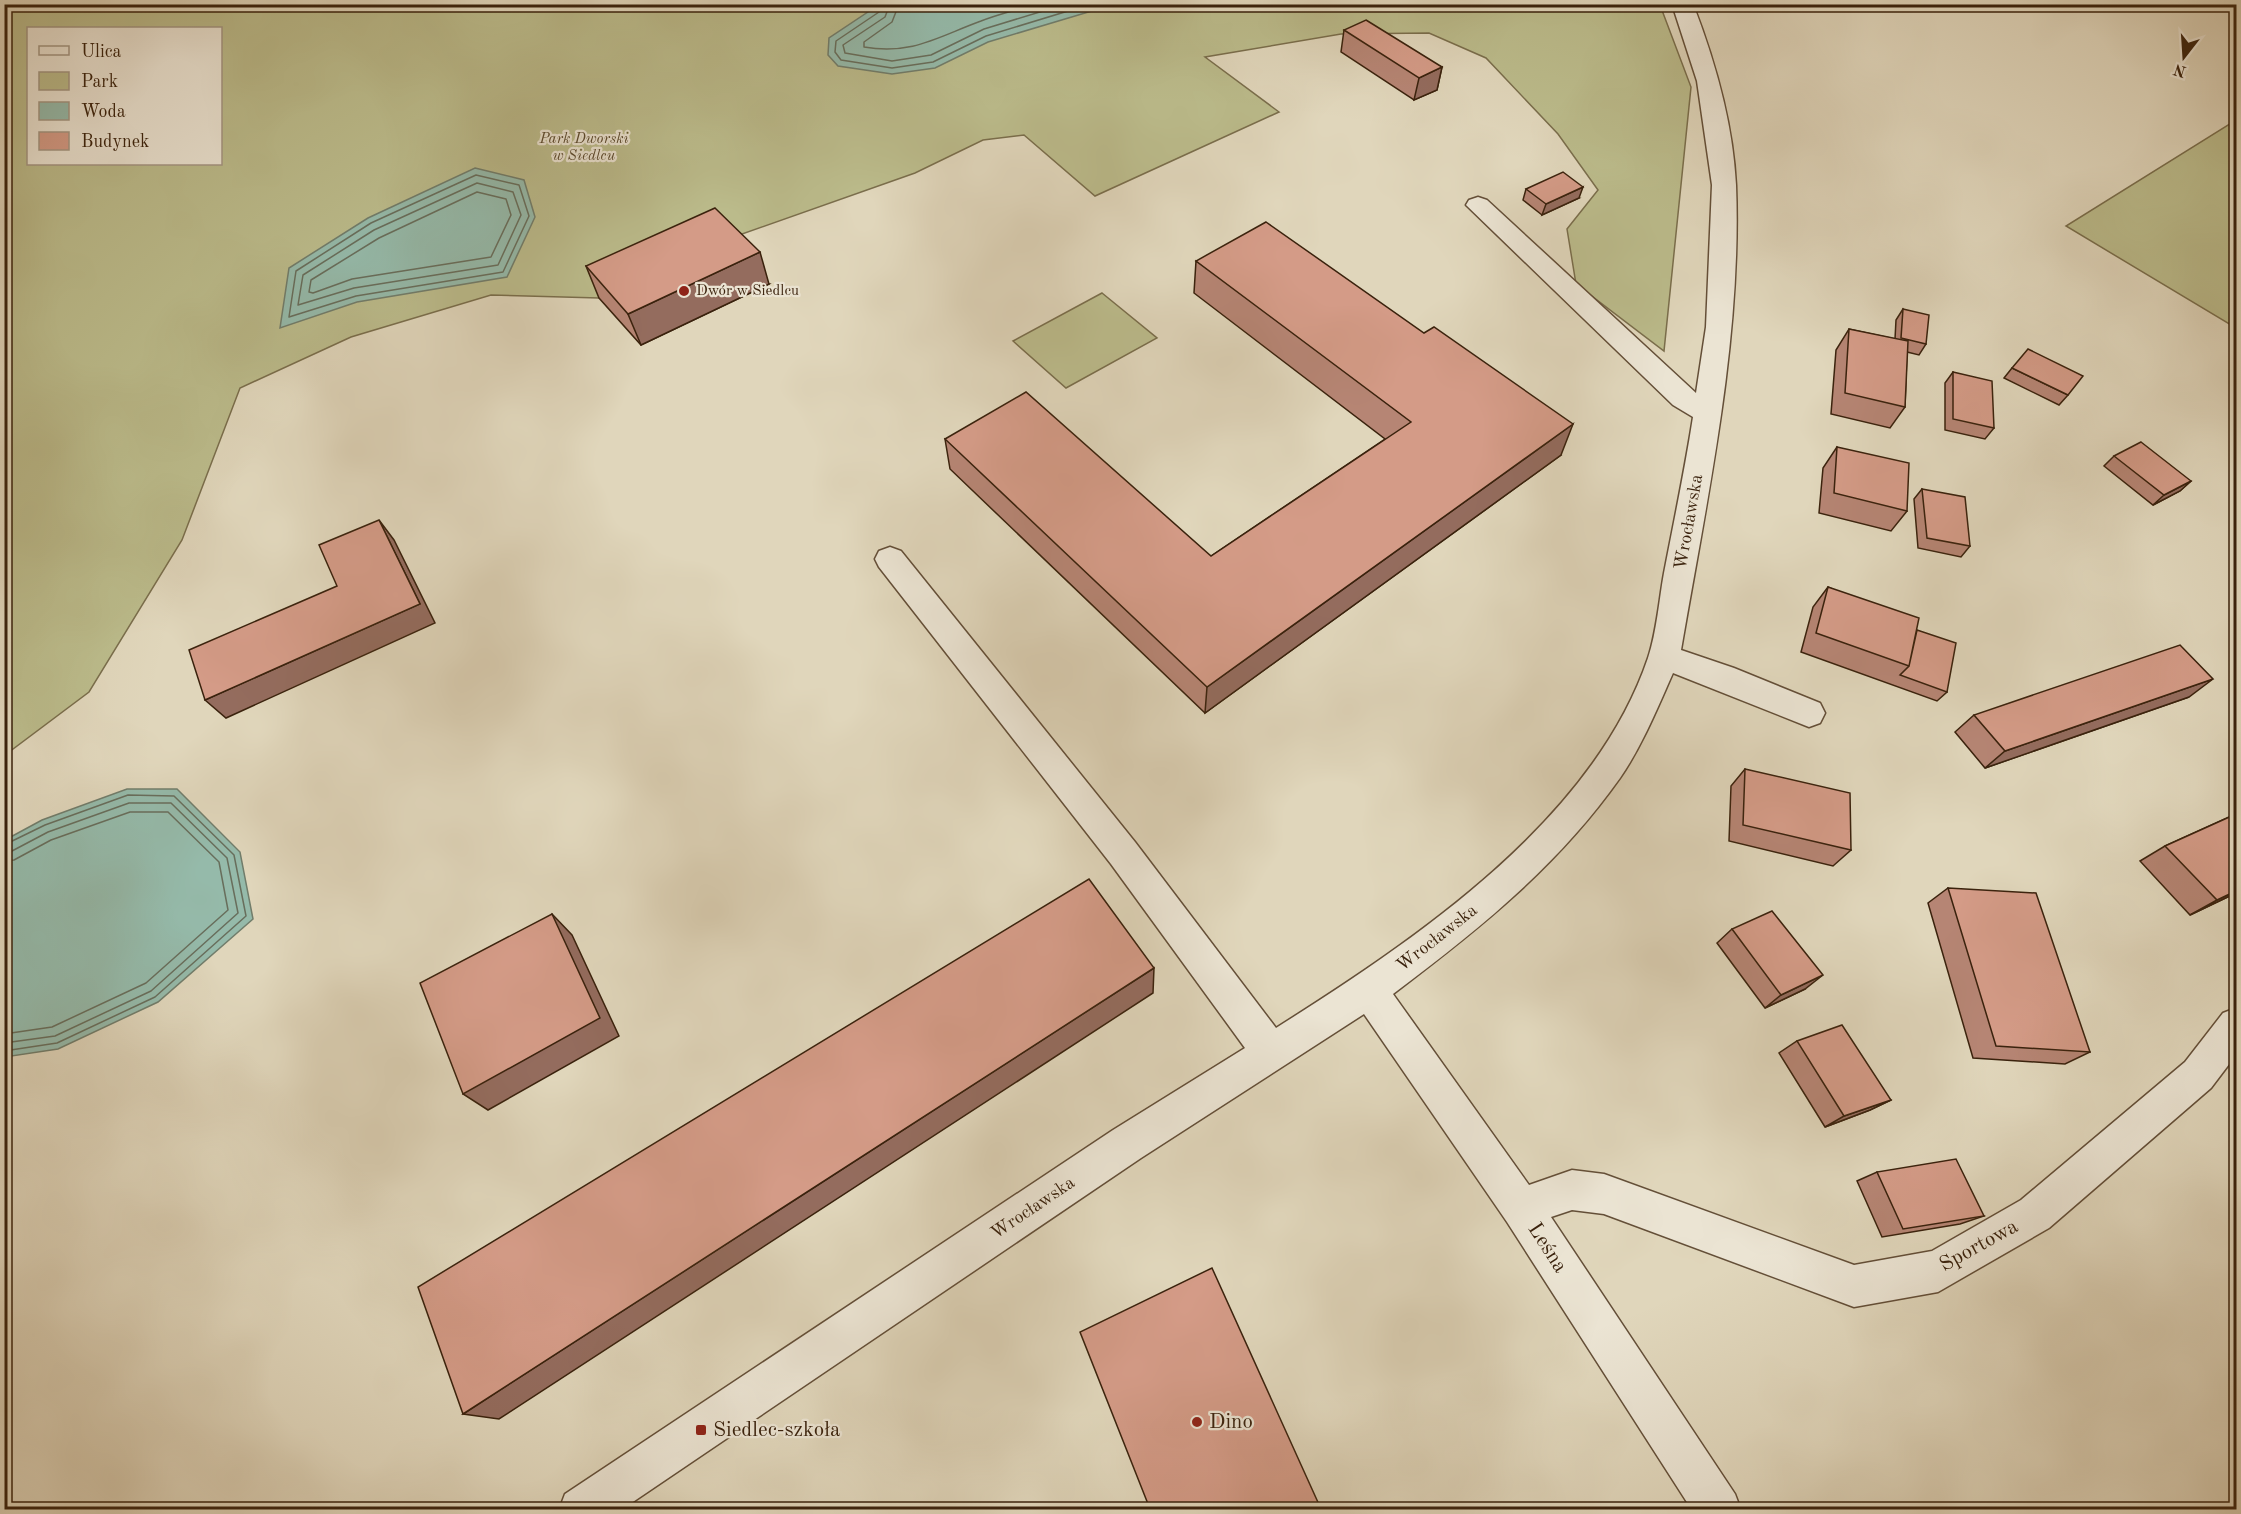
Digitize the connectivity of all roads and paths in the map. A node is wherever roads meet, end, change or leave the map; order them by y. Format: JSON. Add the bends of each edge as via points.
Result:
{"nodes":[{"id":1,"x":1682,"y":4,"type":"edge"},
{"id":2,"x":1478,"y":205,"type":"dead end"},
{"id":3,"x":1707,"y":413,"type":"junction"},
{"id":4,"x":890,"y":559,"type":"dead end"},
{"id":5,"x":1664,"y":657,"type":"junction"},
{"id":6,"x":1809,"y":713,"type":"dead end"},
{"id":7,"x":1369,"y":990,"type":"junction"},
{"id":8,"x":2236,"y":1026,"type":"edge"},
{"id":9,"x":1270,"y":1051,"type":"junction"},
{"id":10,"x":1521,"y":1208,"type":"junction"},
{"id":11,"x":581,"y":1509,"type":"edge"},
{"id":12,"x":1719,"y":1509,"type":"edge"}],
"edges":[{"from":1,"to":3,"type":"street","name":"Wrocławska","via":[[1698,45],[1716,115],[1724,184],[1719,327]]},
{"from":2,"to":3,"type":"street","via":[[1683,398]]},
{"from":3,"to":5,"type":"street","name":"Wrocławska"},
{"from":4,"to":9,"type":"street","via":[[1123,853]]},
{"from":5,"to":6,"type":"street"},
{"from":5,"to":7,"type":"street","name":"Wrocławska","via":[[1638,716],[1609,767],[1552,839],[1462,920]]},
{"from":7,"to":9,"type":"street","name":"Wrocławska"},
{"from":7,"to":10,"type":"street","name":"Leśna"},
{"from":8,"to":10,"type":"street","name":"Sportowa","via":[[2198,1075],[2035,1214],[1938,1271],[1854,1286],[1604,1194],[1572,1190]]},
{"from":9,"to":11,"type":"street","name":"Wrocławska"},
{"from":10,"to":12,"type":"street","name":"Leśna"}]}
